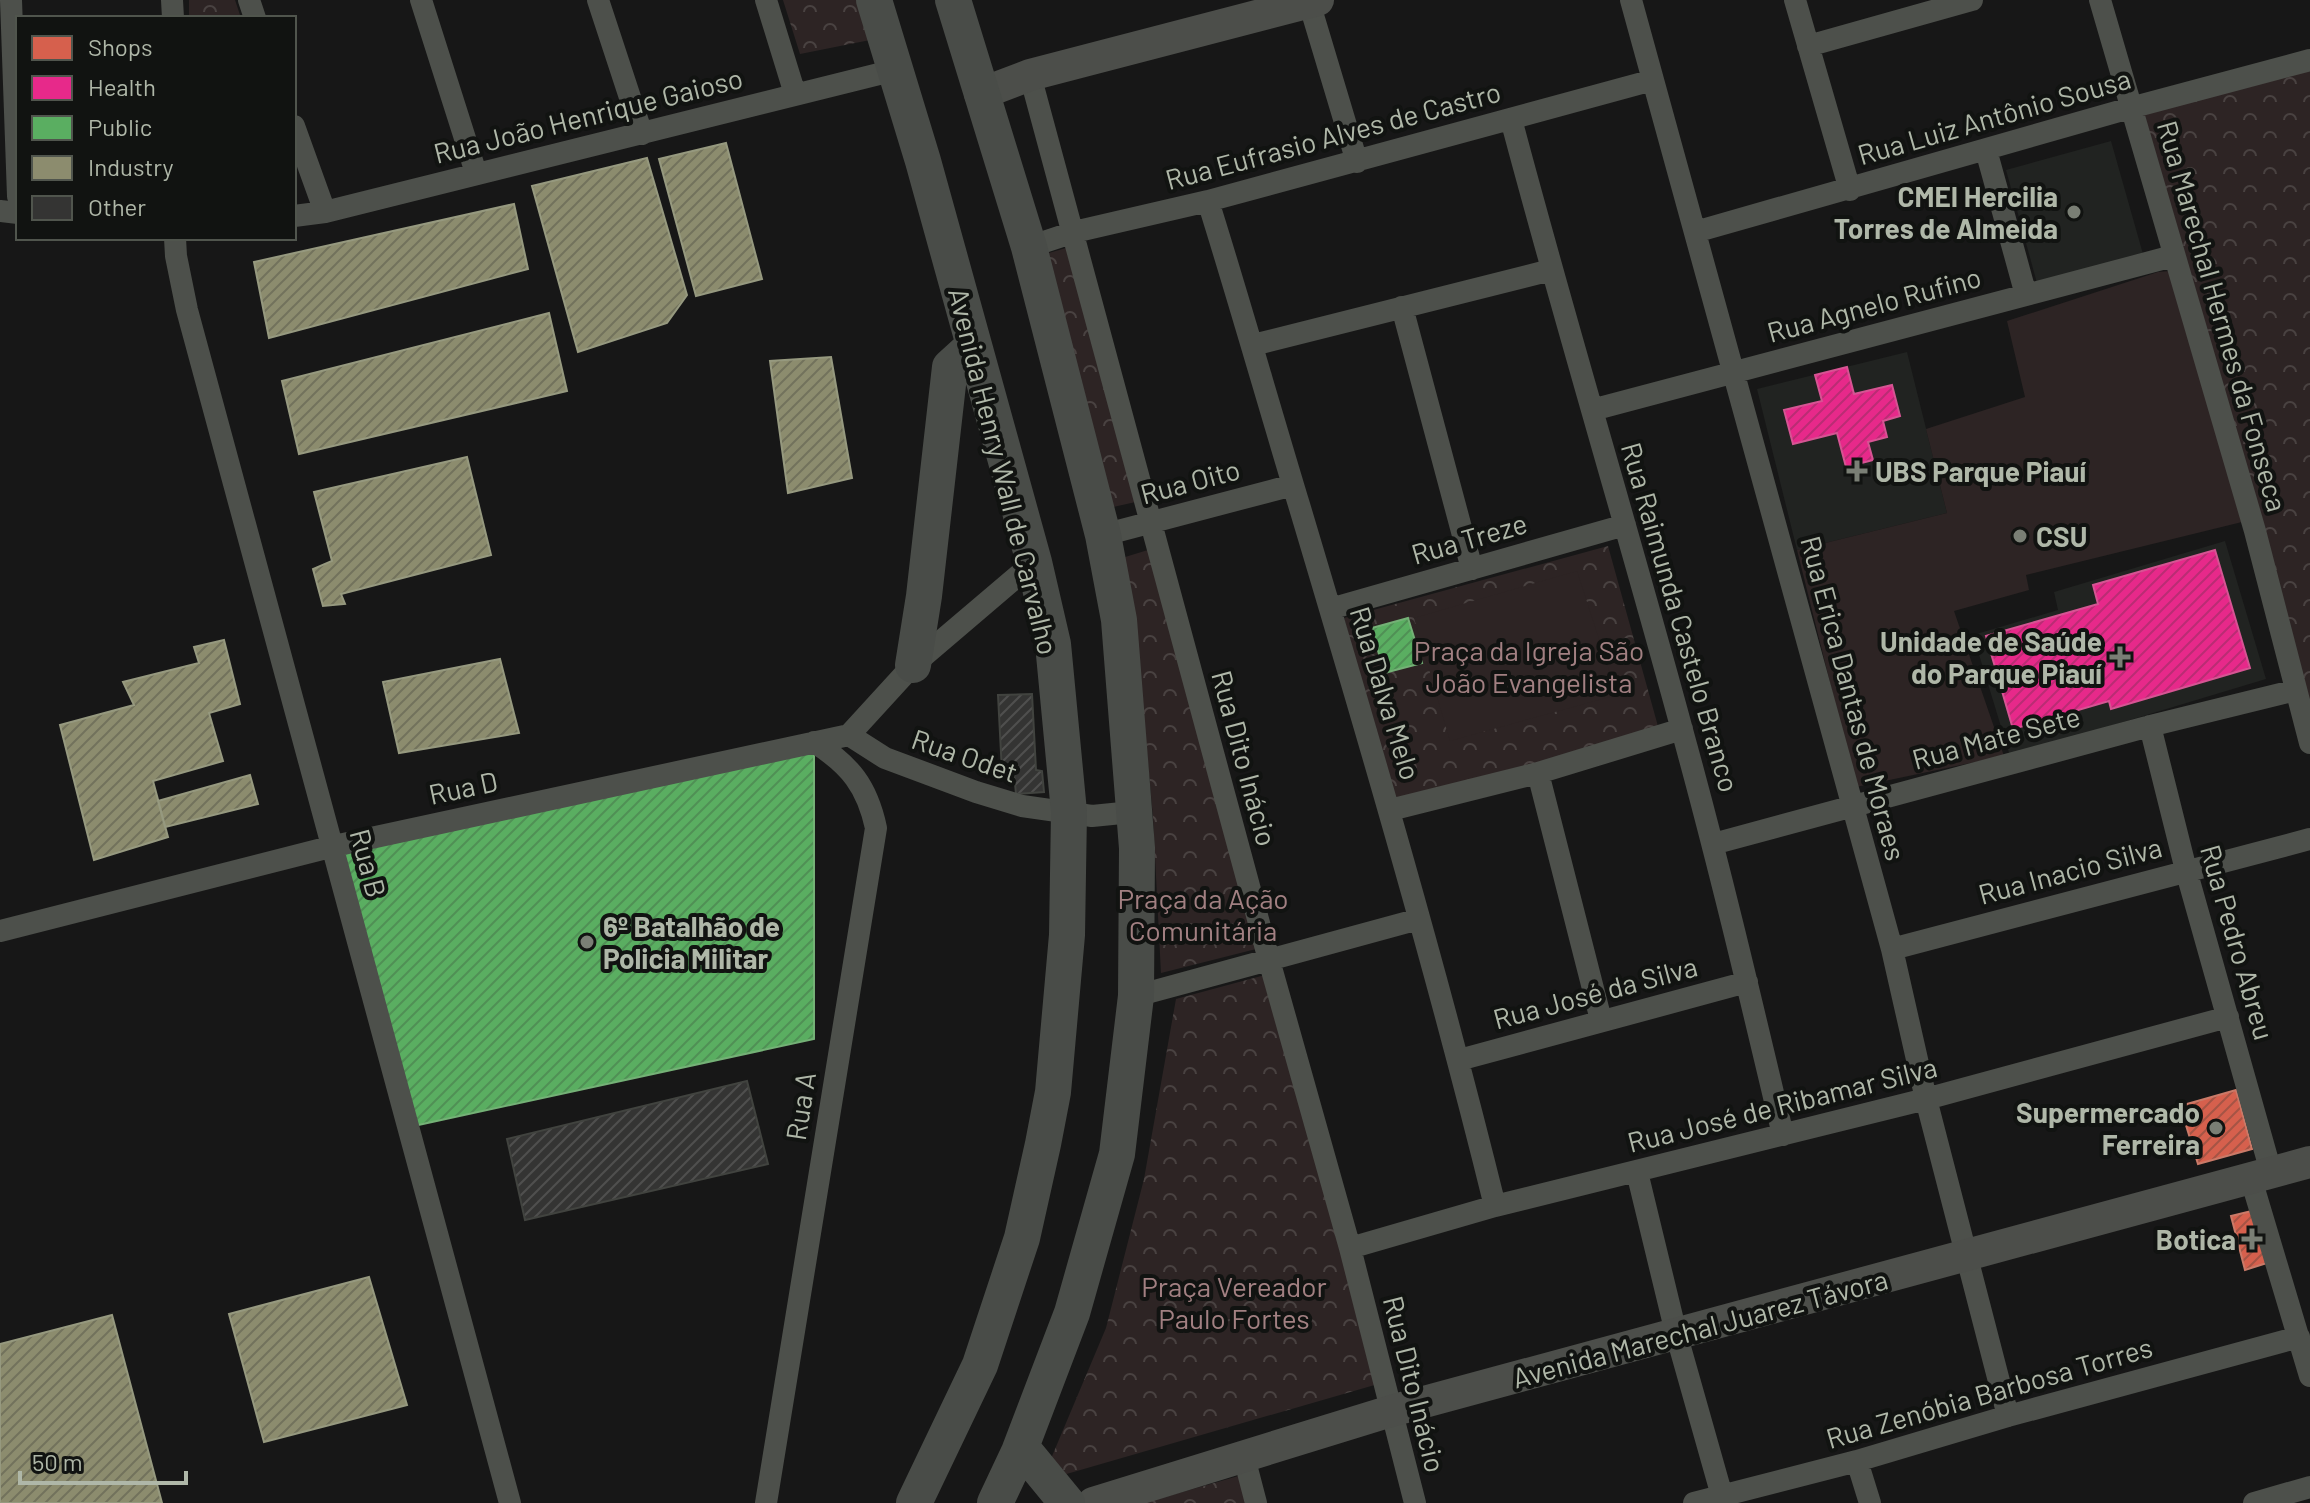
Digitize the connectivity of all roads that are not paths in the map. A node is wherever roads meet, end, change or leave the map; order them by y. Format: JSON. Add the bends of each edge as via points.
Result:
{"nodes":[{"id":1,"x":11,"y":0,"type":"edge"},
{"id":2,"x":421,"y":0,"type":"edge"},
{"id":3,"x":598,"y":0,"type":"edge"},
{"id":4,"x":766,"y":0,"type":"edge"},
{"id":5,"x":874,"y":0,"type":"edge"},
{"id":6,"x":953,"y":0,"type":"edge"},
{"id":7,"x":1631,"y":0,"type":"edge"},
{"id":8,"x":1795,"y":0,"type":"edge"},
{"id":9,"x":1972,"y":0,"type":"edge"},
{"id":10,"x":2100,"y":0,"type":"edge"},
{"id":11,"x":1313,"y":1,"type":"edge"},
{"id":12,"x":1808,"y":46,"type":"junction"},
{"id":13,"x":2310,"y":60,"type":"edge"},
{"id":14,"x":895,"y":70,"type":"junction"},
{"id":15,"x":1030,"y":75,"type":"junction"},
{"id":16,"x":1653,"y":80,"type":"junction"},
{"id":17,"x":795,"y":94,"type":"junction"},
{"id":18,"x":980,"y":94,"type":"junction"},
{"id":19,"x":2130,"y":108,"type":"junction"},
{"id":20,"x":1511,"y":119,"type":"junction"},
{"id":21,"x":296,"y":132,"type":"edge"},
{"id":22,"x":642,"y":134,"type":"junction"},
{"id":23,"x":16,"y":140,"type":"edge"},
{"id":24,"x":1986,"y":150,"type":"junction"},
{"id":25,"x":1357,"y":162,"type":"junction"},
{"id":26,"x":476,"y":173,"type":"junction"},
{"id":27,"x":1850,"y":190,"type":"junction"},
{"id":28,"x":1208,"y":201,"type":"junction"},
{"id":29,"x":325,"y":212,"type":"junction"},
{"id":30,"x":296,"y":216,"type":"edge"},
{"id":31,"x":1074,"y":232,"type":"junction"},
{"id":32,"x":1695,"y":232,"type":"junction"},
{"id":33,"x":175,"y":240,"type":"edge"},
{"id":34,"x":1029,"y":247,"type":"junction"},
{"id":35,"x":2173,"y":256,"type":"junction"},
{"id":36,"x":1551,"y":270,"type":"junction"},
{"id":37,"x":2026,"y":295,"type":"junction"},
{"id":38,"x":1402,"y":307,"type":"junction"},
{"id":39,"x":1253,"y":345,"type":"junction"},
{"id":40,"x":973,"y":346,"type":"junction"},
{"id":41,"x":1734,"y":372,"type":"junction"},
{"id":42,"x":1592,"y":410,"type":"junction"},
{"id":43,"x":1293,"y":485,"type":"junction"},
{"id":44,"x":1150,"y":522,"type":"junction"},
{"id":45,"x":1625,"y":525,"type":"junction"},
{"id":46,"x":1103,"y":535,"type":"junction"},
{"id":47,"x":1034,"y":562,"type":"junction"},
{"id":48,"x":1472,"y":569,"type":"junction"},
{"id":49,"x":1330,"y":609,"type":"junction"},
{"id":50,"x":913,"y":665,"type":"junction"},
{"id":51,"x":2296,"y":690,"type":"junction"},
{"id":52,"x":2150,"y":726,"type":"junction"},
{"id":53,"x":1682,"y":729,"type":"junction"},
{"id":54,"x":849,"y":735,"type":"junction"},
{"id":55,"x":814,"y":742,"type":"junction"},
{"id":56,"x":2310,"y":743,"type":"edge"},
{"id":57,"x":1538,"y":773,"type":"junction"},
{"id":58,"x":1853,"y":808,"type":"junction"},
{"id":59,"x":1132,"y":809,"type":"junction"},
{"id":60,"x":1390,"y":810,"type":"junction"},
{"id":61,"x":1069,"y":812,"type":"junction"},
{"id":62,"x":2310,"y":839,"type":"edge"},
{"id":63,"x":1713,"y":844,"type":"junction"},
{"id":64,"x":334,"y":846,"type":"junction"},
{"id":65,"x":2186,"y":870,"type":"junction"},
{"id":66,"x":1419,"y":919,"type":"junction"},
{"id":67,"x":0,"y":931,"type":"edge"},
{"id":68,"x":1892,"y":949,"type":"junction"},
{"id":69,"x":1269,"y":960,"type":"junction"},
{"id":70,"x":1747,"y":982,"type":"junction"},
{"id":71,"x":1136,"y":996,"type":"junction"},
{"id":72,"x":2228,"y":1017,"type":"junction"},
{"id":73,"x":1601,"y":1020,"type":"junction"},
{"id":74,"x":1459,"y":1060,"type":"junction"},
{"id":75,"x":1926,"y":1099,"type":"junction"},
{"id":76,"x":1783,"y":1135,"type":"junction"},
{"id":77,"x":2310,"y":1162,"type":"edge"},
{"id":78,"x":1637,"y":1172,"type":"junction"},
{"id":79,"x":2261,"y":1176,"type":"junction"},
{"id":80,"x":1495,"y":1206,"type":"junction"},
{"id":81,"x":1350,"y":1248,"type":"junction"},
{"id":82,"x":1967,"y":1257,"type":"junction"},
{"id":83,"x":1676,"y":1333,"type":"junction"},
{"id":84,"x":2299,"y":1337,"type":"junction"},
{"id":85,"x":2310,"y":1376,"type":"edge"},
{"id":86,"x":1391,"y":1411,"type":"junction"},
{"id":87,"x":2008,"y":1416,"type":"junction"},
{"id":88,"x":1021,"y":1447,"type":"junction"},
{"id":89,"x":1244,"y":1457,"type":"junction"},
{"id":90,"x":1857,"y":1461,"type":"junction"},
{"id":91,"x":2310,"y":1487,"type":"edge"},
{"id":92,"x":1723,"y":1500,"type":"edge"},
{"id":93,"x":510,"y":1503,"type":"edge"},
{"id":94,"x":766,"y":1503,"type":"edge"},
{"id":95,"x":914,"y":1503,"type":"edge"},
{"id":96,"x":995,"y":1503,"type":"edge"},
{"id":97,"x":1067,"y":1503,"type":"edge"},
{"id":98,"x":1093,"y":1503,"type":"edge"},
{"id":99,"x":1256,"y":1503,"type":"edge"},
{"id":100,"x":1415,"y":1503,"type":"edge"},
{"id":101,"x":1694,"y":1503,"type":"edge"},
{"id":102,"x":1870,"y":1503,"type":"edge"},
{"id":103,"x":2254,"y":1503,"type":"edge"}],
"edges":[{"from":1,"to":23,"type":"street"},
{"from":2,"to":26,"type":"street"},
{"from":3,"to":22,"type":"street"},
{"from":4,"to":17,"type":"street"},
{"from":5,"to":14,"type":"main road","name":"Avenida Henry Wall de Carvalho"},
{"from":6,"to":18,"type":"main road"},
{"from":7,"to":16,"type":"street","name":"Rua Erica Dantas de Moraes"},
{"from":8,"to":12,"type":"street"},
{"from":9,"to":12,"type":"street"},
{"from":10,"to":19,"type":"street","name":"Rua Marechal Hermes da Fonseca"},
{"from":11,"to":15,"type":"street"},
{"from":11,"to":25,"type":"street"},
{"from":12,"to":27,"type":"street"},
{"from":13,"to":19,"type":"street","name":"Rua Luiz Antônio Sousa"},
{"from":14,"to":17,"type":"street","name":"Rua João Henrique Gaioso"},
{"from":14,"to":40,"type":"main road","name":"Avenida Henry Wall de Carvalho"},
{"from":15,"to":18,"type":"street"},
{"from":15,"to":31,"type":"street","name":"Rua Dito Inácio"},
{"from":16,"to":20,"type":"street","name":"Rua Eufrasio Alves de Castro"},
{"from":16,"to":32,"type":"street","name":"Rua Erica Dantas de Moraes"},
{"from":17,"to":22,"type":"street","name":"Rua João Henrique Gaioso"},
{"from":18,"to":34,"type":"main road"},
{"from":19,"to":24,"type":"street","name":"Rua Luiz Antônio Sousa"},
{"from":19,"to":35,"type":"street","name":"Rua Marechal Hermes da Fonseca"},
{"from":20,"to":25,"type":"street","name":"Rua Eufrasio Alves de Castro"},
{"from":20,"to":36,"type":"street","name":"Rua Raimunda Castelo Branco"},
{"from":21,"to":29,"type":"street"},
{"from":22,"to":26,"type":"street","name":"Rua João Henrique Gaioso"},
{"from":24,"to":27,"type":"street","name":"Rua Luiz Antônio Sousa"},
{"from":24,"to":37,"type":"street"},
{"from":25,"to":28,"type":"street","name":"Rua Eufrasio Alves de Castro"},
{"from":26,"to":29,"type":"street","name":"Rua João Henrique Gaioso"},
{"from":27,"to":32,"type":"street","name":"Rua Luiz Antônio Sousa"},
{"from":28,"to":31,"type":"street","name":"Rua Eufrasio Alves de Castro"},
{"from":28,"to":39,"type":"street","name":"Rua Dalva Melo"},
{"from":29,"to":30,"type":"street","name":"Rua João Henrique Gaioso"},
{"from":31,"to":34,"type":"street","name":"Rua Eufrasio Alves de Castro"},
{"from":31,"to":44,"type":"street","name":"Rua Dito Inácio"},
{"from":32,"to":41,"type":"street","name":"Rua Erica Dantas de Moraes"},
{"from":33,"to":64,"type":"street","name":"Rua B","via":[[187,310]]},
{"from":34,"to":46,"type":"main road"},
{"from":35,"to":37,"type":"street","name":"Rua Agnelo Rufino"},
{"from":35,"to":51,"type":"street","name":"Rua Marechal Hermes da Fonseca"},
{"from":36,"to":38,"type":"street"},
{"from":36,"to":42,"type":"street","name":"Rua Raimunda Castelo Branco"},
{"from":37,"to":41,"type":"street","name":"Rua Agnelo Rufino"},
{"from":38,"to":39,"type":"street"},
{"from":38,"to":48,"type":"street"},
{"from":39,"to":43,"type":"street","name":"Rua Dalva Melo"},
{"from":40,"to":47,"type":"main road","name":"Avenida Henry Wall de Carvalho"},
{"from":40,"to":50,"type":"main road","via":[[950,367]]},
{"from":41,"to":42,"type":"street","name":"Rua Agnelo Rufino"},
{"from":41,"to":58,"type":"street","name":"Rua Erica Dantas de Moraes"},
{"from":42,"to":45,"type":"street","name":"Rua Raimunda Castelo Branco"},
{"from":43,"to":44,"type":"street","name":"Rua Oito"},
{"from":43,"to":49,"type":"street","name":"Rua Dalva Melo"},
{"from":44,"to":46,"type":"street","name":"Rua Oito"},
{"from":44,"to":69,"type":"street","name":"Rua Dito Inácio"},
{"from":45,"to":48,"type":"street","name":"Rua Treze"},
{"from":45,"to":53,"type":"street","name":"Rua Raimunda Castelo Branco"},
{"from":46,"to":59,"type":"main road","via":[[1119,620]]},
{"from":47,"to":50,"type":"street"},
{"from":47,"to":61,"type":"main road","name":"Avenida Henry Wall de Carvalho","via":[[1053,644]]},
{"from":48,"to":49,"type":"street","name":"Rua Treze"},
{"from":49,"to":60,"type":"street","name":"Rua Dalva Melo"},
{"from":50,"to":54,"type":"street"},
{"from":51,"to":52,"type":"street","name":"Rua Mate Sete"},
{"from":51,"to":56,"type":"street","name":"Rua Marechal Hermes da Fonseca"},
{"from":52,"to":58,"type":"street","name":"Rua Mate Sete"},
{"from":52,"to":65,"type":"street","name":"Rua Pedro Abreu"},
{"from":53,"to":57,"type":"street"},
{"from":53,"to":63,"type":"street","name":"Rua Raimunda Castelo Branco"},
{"from":54,"to":55,"type":"street","name":"Rua D"},
{"from":54,"to":61,"type":"street","name":"Rua Odet","via":[[885,758],[976,792],[1022,806]]},
{"from":55,"to":64,"type":"street","name":"Rua D"},
{"from":55,"to":94,"type":"street","name":"Rua A","via":[[853,775],[869,799],[876,828]]},
{"from":57,"to":60,"type":"street"},
{"from":57,"to":73,"type":"street"},
{"from":58,"to":63,"type":"street","name":"Rua Mate Sete"},
{"from":58,"to":68,"type":"street","name":"Rua Erica Dantas de Moraes"},
{"from":59,"to":61,"type":"street","name":"Rua Odet","via":[[1092,816]]},
{"from":59,"to":71,"type":"main road","via":[[1137,848]]},
{"from":60,"to":66,"type":"street","name":"Rua Dalva Melo"},
{"from":61,"to":95,"type":"main road","name":"Avenida Henry Wall de Carvalho","via":[[1067,935],[1053,1092],[1022,1238],[980,1365]]},
{"from":62,"to":65,"type":"street","name":"Rua Inacio Silva"},
{"from":63,"to":70,"type":"street","name":"Rua Raimunda Castelo Branco"},
{"from":64,"to":67,"type":"street","name":"Rua D"},
{"from":64,"to":93,"type":"street","name":"Rua B"},
{"from":65,"to":68,"type":"street","name":"Rua Inacio Silva"},
{"from":65,"to":72,"type":"street","name":"Rua Pedro Abreu"},
{"from":66,"to":69,"type":"street"},
{"from":66,"to":74,"type":"street","name":"Rua Dalva Melo"},
{"from":68,"to":75,"type":"street","name":"Rua Erica Dantas de Moraes"},
{"from":69,"to":71,"type":"street"},
{"from":69,"to":81,"type":"street","name":"Rua Dito Inácio"},
{"from":70,"to":73,"type":"street","name":"Rua José da Silva"},
{"from":70,"to":76,"type":"street","name":"Rua Raimunda Castelo Branco"},
{"from":71,"to":88,"type":"main road","via":[[1117,1154],[1072,1313]]},
{"from":72,"to":75,"type":"street","name":"Rua José de Ribamar Silva"},
{"from":72,"to":79,"type":"street","name":"Rua Pedro Abreu"},
{"from":73,"to":74,"type":"street","name":"Rua José da Silva"},
{"from":74,"to":80,"type":"street","name":"Rua Dalva Melo"},
{"from":75,"to":76,"type":"street","name":"Rua José de Ribamar Silva"},
{"from":75,"to":82,"type":"street","name":"Rua Erica Dantas de Moraes"},
{"from":76,"to":78,"type":"street","name":"Rua José de Ribamar Silva"},
{"from":77,"to":79,"type":"street","name":"Avenida Marechal Juarez Távora"},
{"from":78,"to":80,"type":"street","name":"Rua José de Ribamar Silva"},
{"from":78,"to":83,"type":"street"},
{"from":79,"to":82,"type":"street","name":"Avenida Marechal Juarez Távora"},
{"from":79,"to":84,"type":"street","name":"Rua Pedro Abreu"},
{"from":80,"to":81,"type":"street","name":"Rua José de Ribamar Silva"},
{"from":81,"to":86,"type":"street","name":"Rua Dito Inácio"},
{"from":82,"to":83,"type":"street","name":"Avenida Marechal Juarez Távora"},
{"from":82,"to":87,"type":"street","name":"Rua Erica Dantas de Moraes"},
{"from":83,"to":86,"type":"street","name":"Avenida Marechal Juarez Távora"},
{"from":83,"to":92,"type":"street"},
{"from":84,"to":85,"type":"street","name":"Rua Pedro Abreu"},
{"from":84,"to":87,"type":"street","name":"Rua Zenóbia Barbosa Torres"},
{"from":86,"to":89,"type":"street","name":"Avenida Marechal Juarez Távora"},
{"from":86,"to":100,"type":"street","name":"Rua Dito Inácio"},
{"from":87,"to":90,"type":"street","name":"Rua Zenóbia Barbosa Torres"},
{"from":88,"to":96,"type":"main road"},
{"from":88,"to":97,"type":"main road"},
{"from":89,"to":98,"type":"street","name":"Avenida Marechal Juarez Távora"},
{"from":89,"to":99,"type":"street"},
{"from":90,"to":92,"type":"street","name":"Rua Zenóbia Barbosa Torres"},
{"from":90,"to":102,"type":"street"},
{"from":91,"to":103,"type":"street"},
{"from":92,"to":101,"type":"street","name":"Rua Zenóbia Barbosa Torres"}]}
